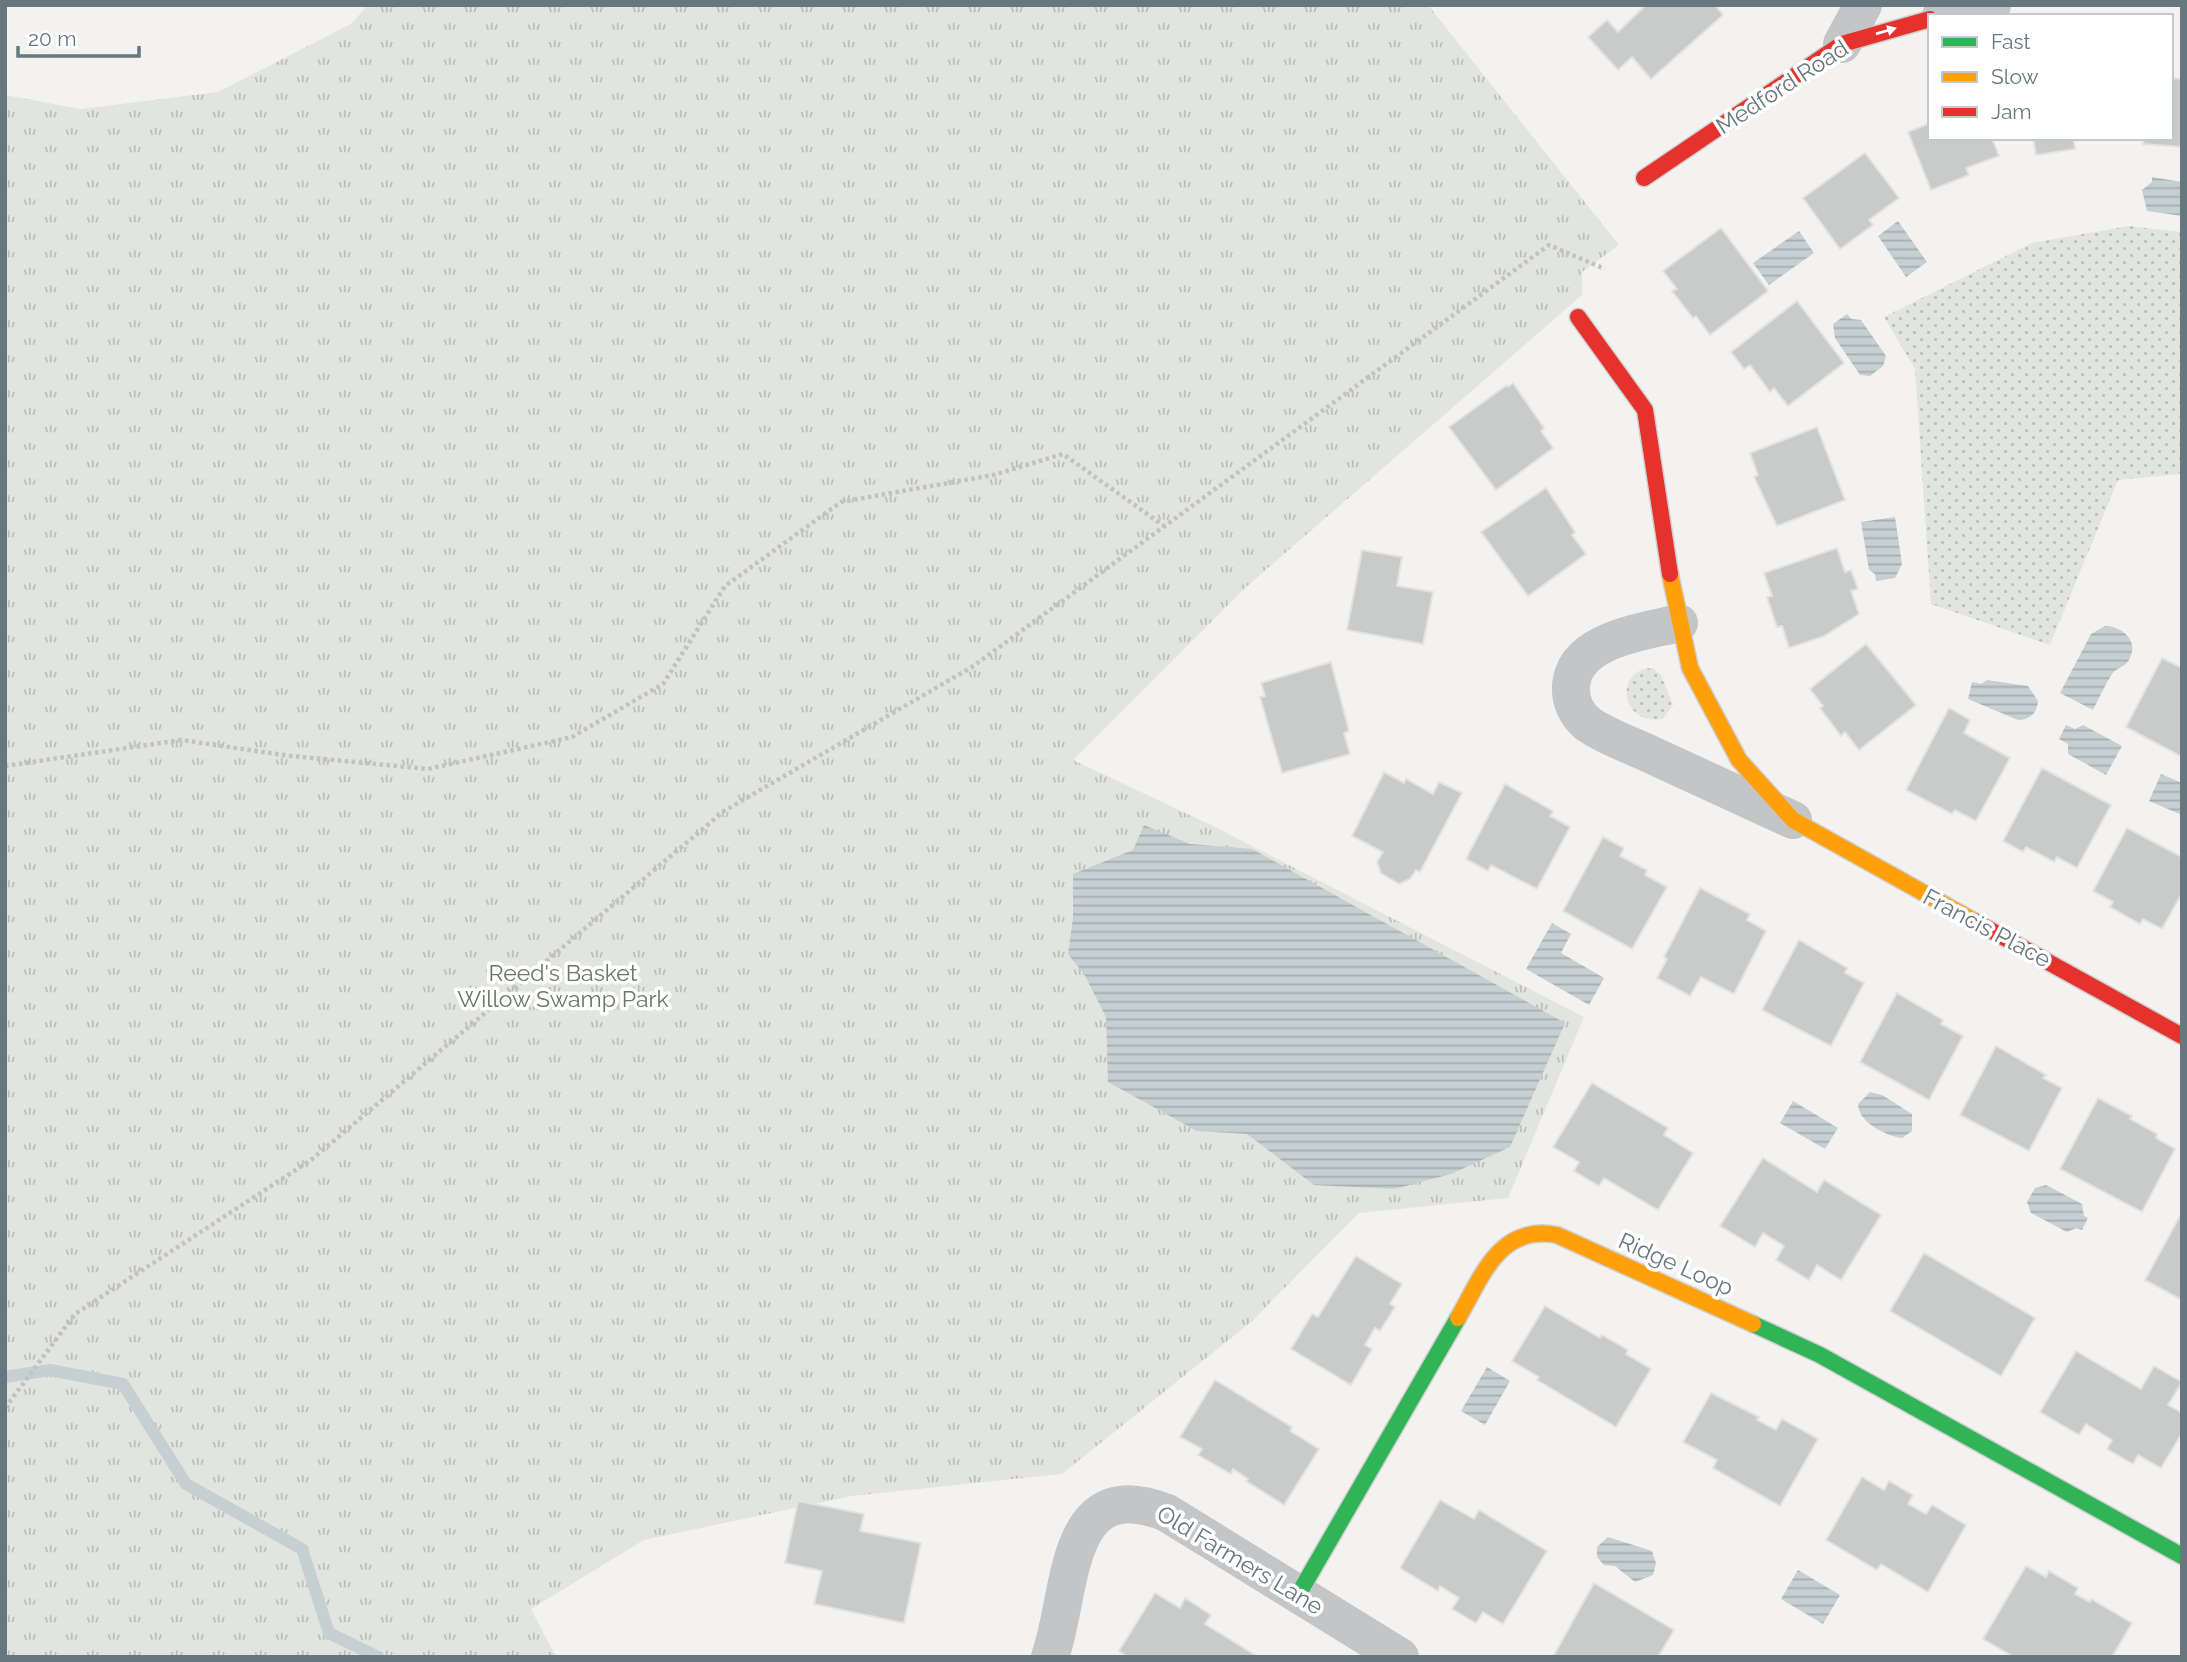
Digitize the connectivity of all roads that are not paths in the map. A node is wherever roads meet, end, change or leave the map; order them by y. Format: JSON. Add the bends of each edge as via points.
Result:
{"nodes":[{"id":1,"x":1863,"y":5,"type":"edge"},
{"id":2,"x":1992,"y":5,"type":"edge"},
{"id":3,"x":1950,"y":14,"type":"edge"},
{"id":4,"x":1928,"y":20,"type":"edge"},
{"id":5,"x":1842,"y":44,"type":"junction"},
{"id":6,"x":1644,"y":178,"type":"dead end"},
{"id":7,"x":1578,"y":317,"type":"dead end"},
{"id":8,"x":1679,"y":624,"type":"junction"},
{"id":9,"x":1793,"y":820,"type":"junction"},
{"id":10,"x":2182,"y":1036,"type":"edge"},
{"id":11,"x":2182,"y":1556,"type":"edge"},
{"id":12,"x":1298,"y":1595,"type":"junction"},
{"id":13,"x":1050,"y":1657,"type":"edge"},
{"id":14,"x":1400,"y":1657,"type":"edge"}],
"edges":[{"from":1,"to":5,"type":"street"},
{"from":2,"to":3,"type":"street"},
{"from":5,"to":4,"type":"street","name":"Medford Road","one_way":true},
{"from":5,"to":6,"type":"street","name":"Medford Road"},
{"from":7,"to":8,"type":"street","name":"Francis Place","via":[[1645,410]]},
{"from":8,"to":9,"type":"street","name":"Francis Place","via":[[1690,668],[1738,760]]},
{"from":8,"to":9,"type":"street","name":"Francis Place","via":[[1622,637],[1581,661],[1572,678],[1575,708],[1588,723],[1618,739]]},
{"from":9,"to":10,"type":"street","name":"Francis Place"},
{"from":11,"to":12,"type":"street","name":"Ridge Loop","via":[[1820,1355],[1557,1235],[1539,1231],[1508,1242],[1493,1257]]},
{"from":12,"to":13,"type":"street","name":"Old Farmers Lane","via":[[1167,1513],[1120,1503],[1094,1516],[1079,1539]]},
{"from":12,"to":14,"type":"street","name":"Old Farmers Lane"}]}
